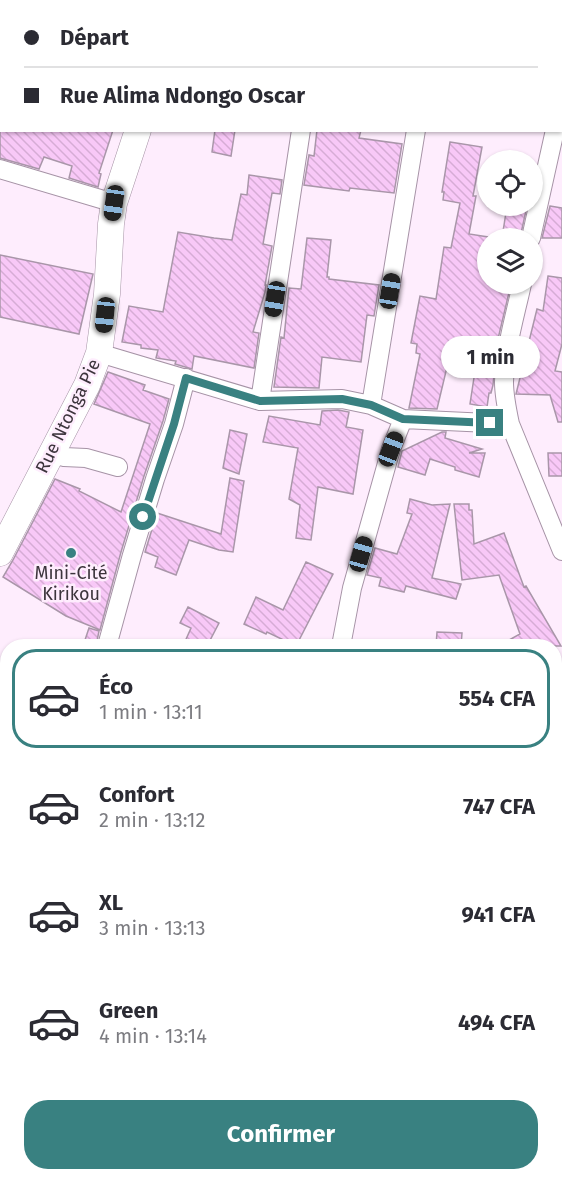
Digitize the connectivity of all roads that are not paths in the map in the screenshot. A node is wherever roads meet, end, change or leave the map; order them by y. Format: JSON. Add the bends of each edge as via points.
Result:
{"nodes":[{"id":1,"x":137,"y":132,"type":"edge"},
{"id":2,"x":301,"y":132,"type":"edge"},
{"id":3,"x":416,"y":132,"type":"edge"},
{"id":4,"x":555,"y":132,"type":"edge"},
{"id":5,"x":0,"y":169,"type":"edge"},
{"id":6,"x":114,"y":203,"type":"junction"},
{"id":7,"x":533,"y":228,"type":"edge"},
{"id":8,"x":520,"y":294,"type":"edge"},
{"id":9,"x":99,"y":353,"type":"junction"},
{"id":10,"x":186,"y":378,"type":"junction"},
{"id":11,"x":260,"y":401,"type":"junction"},
{"id":12,"x":371,"y":405,"type":"junction"},
{"id":13,"x":403,"y":419,"type":"junction"},
{"id":14,"x":510,"y":424,"type":"junction"},
{"id":15,"x":50,"y":454,"type":"junction"},
{"id":16,"x":118,"y":467,"type":"dead end"},
{"id":17,"x":562,"y":551,"type":"edge"},
{"id":18,"x":0,"y":553,"type":"edge"},
{"id":19,"x":109,"y":639,"type":"edge"},
{"id":20,"x":342,"y":639,"type":"edge"}],
"edges":[{"from":1,"to":6,"type":"street","name":"Rue Ntonga Pie"},
{"from":2,"to":11,"type":"street"},
{"from":3,"to":12,"type":"street"},
{"from":4,"to":7,"type":"street"},
{"from":5,"to":6,"type":"street"},
{"from":6,"to":9,"type":"street","name":"Rue Ntonga Pie"},
{"from":8,"to":14,"type":"street","via":[[505,361]]},
{"from":9,"to":10,"type":"street"},
{"from":9,"to":15,"type":"street","name":"Rue Ntonga Pie","via":[[87,385]]},
{"from":10,"to":11,"type":"street"},
{"from":10,"to":19,"type":"street"},
{"from":11,"to":12,"type":"street","via":[[342,399]]},
{"from":12,"to":13,"type":"street"},
{"from":13,"to":14,"type":"street"},
{"from":13,"to":20,"type":"street","via":[[351,588]]},
{"from":14,"to":17,"type":"street"},
{"from":15,"to":16,"type":"street"},
{"from":15,"to":18,"type":"street","name":"Rue Ntonga Pie"}]}
